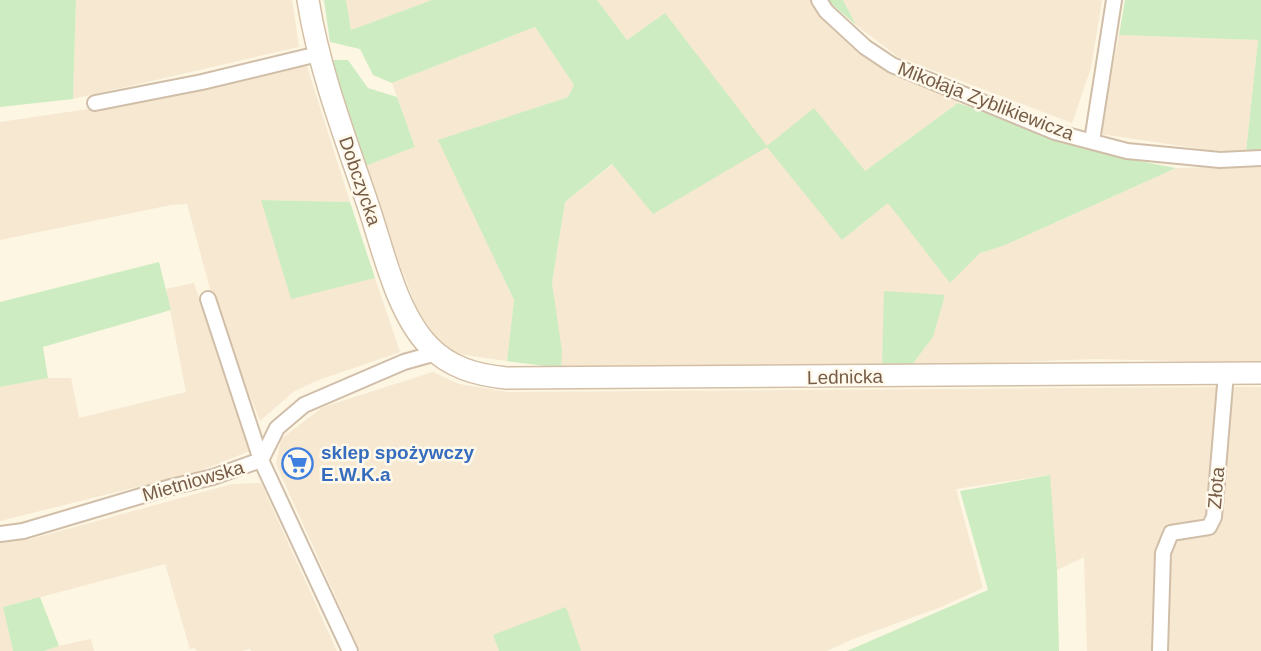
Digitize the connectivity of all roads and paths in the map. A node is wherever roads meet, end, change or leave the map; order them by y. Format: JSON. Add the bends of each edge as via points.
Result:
{"nodes":[{"id":1,"x":307,"y":0,"type":"edge"},
{"id":2,"x":819,"y":0,"type":"edge"},
{"id":3,"x":1114,"y":0,"type":"edge"},
{"id":4,"x":318,"y":54,"type":"junction"},
{"id":5,"x":95,"y":103,"type":"dead end"},
{"id":6,"x":1092,"y":141,"type":"junction"},
{"id":7,"x":1261,"y":158,"type":"edge"},
{"id":8,"x":208,"y":299,"type":"dead end"},
{"id":9,"x":436,"y":353,"type":"junction"},
{"id":10,"x":1226,"y":373,"type":"junction"},
{"id":11,"x":1261,"y":373,"type":"edge"},
{"id":12,"x":261,"y":460,"type":"junction"},
{"id":13,"x":0,"y":534,"type":"edge"},
{"id":14,"x":350,"y":651,"type":"edge"},
{"id":15,"x":1160,"y":651,"type":"edge"}],
"edges":[{"from":1,"to":4,"type":"main road","name":"Dobczycka"},
{"from":2,"to":6,"type":"street","name":"Mikołaja Zyblikiewicza","via":[[865,47],[892,65],[1055,132]]},
{"from":3,"to":6,"type":"street"},
{"from":4,"to":5,"type":"street"},
{"from":4,"to":9,"type":"main road","name":"Dobczycka","via":[[403,305],[418,333]]},
{"from":6,"to":7,"type":"street","name":"Mikołaja Zyblikiewicza","via":[[1127,151],[1187,158]]},
{"from":8,"to":12,"type":"street"},
{"from":9,"to":10,"type":"main road","name":"Lednicka","via":[[459,368],[506,378]]},
{"from":9,"to":12,"type":"street","name":"Mietniowska","via":[[304,405],[277,428]]},
{"from":10,"to":11,"type":"main road","name":"Lednicka"},
{"from":10,"to":15,"type":"street","name":"Złota","via":[[1214,517],[1209,527],[1171,533],[1163,553]]},
{"from":12,"to":13,"type":"street","name":"Mietniowska"},
{"from":12,"to":14,"type":"street"}]}
